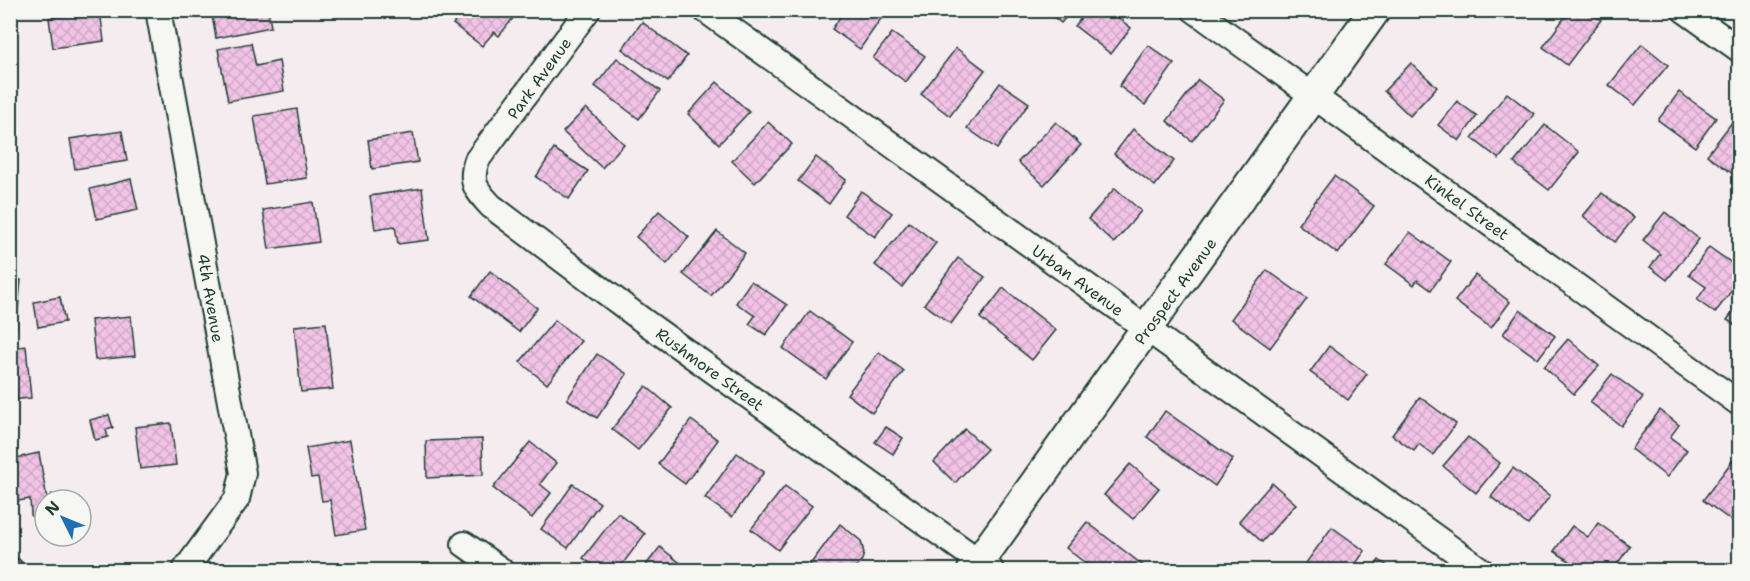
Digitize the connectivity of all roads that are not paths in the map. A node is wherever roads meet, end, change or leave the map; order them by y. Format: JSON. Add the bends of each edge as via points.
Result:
{"nodes":[{"id":1,"x":158,"y":10,"type":"edge"},
{"id":2,"x":588,"y":10,"type":"edge"},
{"id":3,"x":705,"y":10,"type":"edge"},
{"id":4,"x":1194,"y":10,"type":"edge"},
{"id":5,"x":1375,"y":10,"type":"edge"},
{"id":6,"x":1684,"y":10,"type":"edge"},
{"id":7,"x":1740,"y":50,"type":"edge"},
{"id":8,"x":1314,"y":96,"type":"junction"},
{"id":9,"x":489,"y":145,"type":"joint"},
{"id":10,"x":1147,"y":330,"type":"junction"},
{"id":11,"x":1740,"y":404,"type":"edge"},
{"id":12,"x":464,"y":544,"type":"dead end"},
{"id":13,"x":981,"y":568,"type":"edge"},
{"id":14,"x":185,"y":570,"type":"edge"},
{"id":15,"x":501,"y":570,"type":"edge"},
{"id":16,"x":1481,"y":570,"type":"edge"}],
"edges":[{"from":1,"to":14,"type":"street","name":"4th Avenue","via":[[243,473],[237,500]]},
{"from":2,"to":9,"type":"street","name":"Park Avenue"},
{"from":3,"to":10,"type":"street","name":"Urban Avenue"},
{"from":4,"to":8,"type":"street","name":"Kinkel Street"},
{"from":5,"to":8,"type":"main road","name":"Prospect Avenue"},
{"from":6,"to":7,"type":"street"},
{"from":8,"to":10,"type":"main road","name":"Prospect Avenue"},
{"from":8,"to":11,"type":"street","name":"Kinkel Street"},
{"from":9,"to":13,"type":"street","name":"Rushmore Street","via":[[477,160],[473,180],[491,206]]},
{"from":10,"to":13,"type":"main road","name":"Prospect Avenue"},
{"from":10,"to":16,"type":"street","name":"Urban Avenue"},
{"from":12,"to":15,"type":"street"}]}
